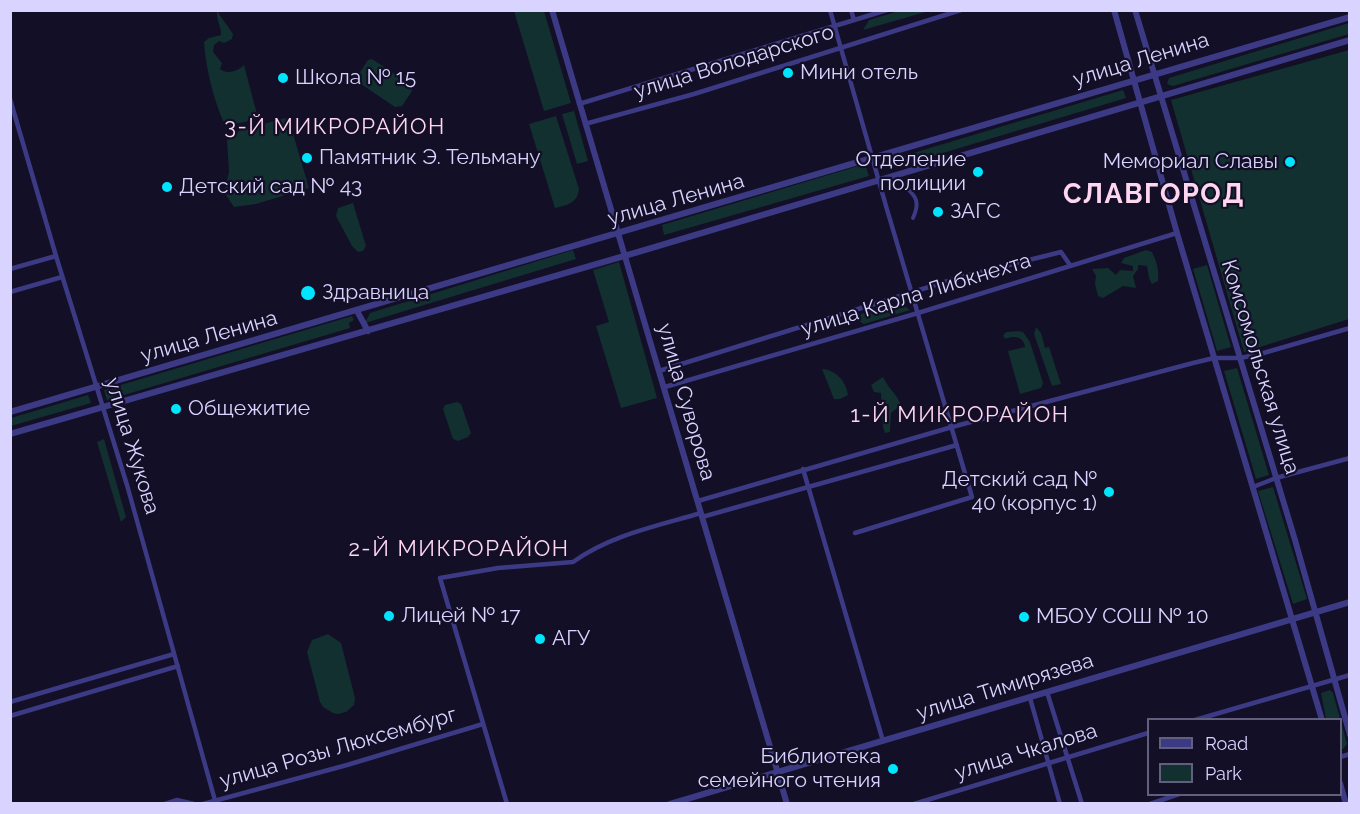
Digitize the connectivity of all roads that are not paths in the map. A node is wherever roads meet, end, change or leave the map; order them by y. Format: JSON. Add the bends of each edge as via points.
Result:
{"nodes":[{"id":1,"x":552,"y":10,"type":"edge"},
{"id":2,"x":830,"y":10,"type":"edge"},
{"id":3,"x":851,"y":10,"type":"edge"},
{"id":4,"x":887,"y":10,"type":"edge"},
{"id":5,"x":961,"y":10,"type":"edge"},
{"id":6,"x":1114,"y":10,"type":"edge"},
{"id":7,"x":1135,"y":10,"type":"edge"},
{"id":8,"x":1350,"y":17,"type":"edge"},
{"id":9,"x":854,"y":20,"type":"junction"},
{"id":10,"x":835,"y":26,"type":"junction"},
{"id":11,"x":1350,"y":40,"type":"edge"},
{"id":12,"x":841,"y":46,"type":"junction"},
{"id":13,"x":1154,"y":74,"type":"junction"},
{"id":14,"x":1134,"y":79,"type":"junction"},
{"id":15,"x":1161,"y":95,"type":"junction"},
{"id":16,"x":10,"y":99,"type":"edge"},
{"id":17,"x":1141,"y":102,"type":"junction"},
{"id":18,"x":579,"y":104,"type":"junction"},
{"id":19,"x":585,"y":124,"type":"junction"},
{"id":20,"x":873,"y":159,"type":"junction"},
{"id":21,"x":879,"y":179,"type":"junction"},
{"id":22,"x":904,"y":186,"type":"dead end"},
{"id":23,"x":913,"y":218,"type":"dead end"},
{"id":24,"x":1177,"y":233,"type":"junction"},
{"id":25,"x":618,"y":234,"type":"junction"},
{"id":26,"x":56,"y":256,"type":"junction"},
{"id":27,"x":625,"y":256,"type":"junction"},
{"id":28,"x":1070,"y":265,"type":"junction"},
{"id":29,"x":10,"y":269,"type":"edge"},
{"id":30,"x":62,"y":278,"type":"junction"},
{"id":31,"x":10,"y":292,"type":"edge"},
{"id":32,"x":912,"y":292,"type":"junction"},
{"id":33,"x":357,"y":310,"type":"junction"},
{"id":34,"x":918,"y":313,"type":"junction"},
{"id":35,"x":1350,"y":328,"type":"edge"},
{"id":36,"x":368,"y":331,"type":"junction"},
{"id":37,"x":1215,"y":358,"type":"junction"},
{"id":38,"x":1240,"y":358,"type":"junction"},
{"id":39,"x":659,"y":371,"type":"junction"},
{"id":40,"x":97,"y":387,"type":"junction"},
{"id":41,"x":664,"y":387,"type":"junction"},
{"id":42,"x":103,"y":407,"type":"junction"},
{"id":43,"x":10,"y":412,"type":"edge"},
{"id":44,"x":952,"y":428,"type":"junction"},
{"id":45,"x":10,"y":434,"type":"edge"},
{"id":46,"x":957,"y":445,"type":"junction"},
{"id":47,"x":1350,"y":458,"type":"edge"},
{"id":48,"x":803,"y":469,"type":"junction"},
{"id":49,"x":1276,"y":478,"type":"junction"},
{"id":50,"x":808,"y":486,"type":"junction"},
{"id":51,"x":1253,"y":487,"type":"junction"},
{"id":52,"x":698,"y":501,"type":"junction"},
{"id":53,"x":702,"y":515,"type":"junction"},
{"id":54,"x":855,"y":533,"type":"dead end"},
{"id":55,"x":1350,"y":602,"type":"edge"},
{"id":56,"x":1315,"y":611,"type":"junction"},
{"id":57,"x":1293,"y":618,"type":"junction"},
{"id":58,"x":174,"y":654,"type":"junction"},
{"id":59,"x":178,"y":666,"type":"junction"},
{"id":60,"x":1350,"y":675,"type":"edge"},
{"id":61,"x":1334,"y":680,"type":"junction"},
{"id":62,"x":1313,"y":686,"type":"junction"},
{"id":63,"x":1047,"y":692,"type":"junction"},
{"id":64,"x":1030,"y":698,"type":"junction"},
{"id":65,"x":10,"y":702,"type":"edge"},
{"id":66,"x":10,"y":716,"type":"edge"},
{"id":67,"x":1202,"y":718,"type":"edge"},
{"id":68,"x":1321,"y":718,"type":"edge"},
{"id":69,"x":483,"y":724,"type":"junction"},
{"id":70,"x":1147,"y":734,"type":"edge"},
{"id":71,"x":1350,"y":735,"type":"edge"},
{"id":72,"x":883,"y":741,"type":"junction"},
{"id":73,"x":1066,"y":756,"type":"junction"},
{"id":74,"x":1048,"y":762,"type":"junction"},
{"id":75,"x":777,"y":772,"type":"junction"},
{"id":76,"x":1342,"y":787,"type":"edge"},
{"id":77,"x":1176,"y":796,"type":"edge"},
{"id":78,"x":216,"y":802,"type":"edge"},
{"id":79,"x":165,"y":804,"type":"edge"},
{"id":80,"x":194,"y":804,"type":"edge"},
{"id":81,"x":202,"y":804,"type":"edge"},
{"id":82,"x":507,"y":804,"type":"edge"},
{"id":83,"x":670,"y":804,"type":"edge"},
{"id":84,"x":787,"y":804,"type":"edge"},
{"id":85,"x":914,"y":804,"type":"edge"},
{"id":86,"x":1060,"y":804,"type":"edge"},
{"id":87,"x":1082,"y":804,"type":"edge"},
{"id":88,"x":1150,"y":804,"type":"edge"},
{"id":89,"x":1346,"y":804,"type":"edge"}],
"edges":[{"from":1,"to":18,"type":"street","name":"улица Суворова"},
{"from":2,"to":10,"type":"street"},
{"from":3,"to":9,"type":"street"},
{"from":4,"to":9,"type":"street","name":"улица Володарского"},
{"from":5,"to":12,"type":"street","name":"улица Володарского"},
{"from":6,"to":14,"type":"street","name":"Комсомольская улица"},
{"from":7,"to":13,"type":"street","name":"Комсомольская улица"},
{"from":8,"to":13,"type":"street","name":"улица Ленина"},
{"from":9,"to":10,"type":"street","name":"улица Володарского"},
{"from":10,"to":12,"type":"street"},
{"from":10,"to":18,"type":"street","name":"улица Володарского"},
{"from":11,"to":15,"type":"street","name":"улица Ленина"},
{"from":12,"to":19,"type":"street","name":"улица Володарского","via":[[694,94]]},
{"from":12,"to":20,"type":"street"},
{"from":13,"to":14,"type":"street","name":"улица Ленина"},
{"from":13,"to":15,"type":"street","name":"Комсомольская улица"},
{"from":14,"to":17,"type":"street","name":"Комсомольская улица"},
{"from":14,"to":20,"type":"street","name":"улица Ленина"},
{"from":15,"to":17,"type":"street","name":"улица Ленина"},
{"from":15,"to":38,"type":"street","name":"Комсомольская улица"},
{"from":16,"to":26,"type":"street","name":"улица Жукова"},
{"from":17,"to":21,"type":"street","name":"улица Ленина"},
{"from":17,"to":24,"type":"street","name":"Комсомольская улица"},
{"from":18,"to":19,"type":"street","name":"улица Суворова"},
{"from":19,"to":25,"type":"street","name":"улица Суворова"},
{"from":20,"to":21,"type":"street"},
{"from":20,"to":25,"type":"street","name":"улица Ленина"},
{"from":21,"to":27,"type":"street","name":"улица Ленина"},
{"from":21,"to":32,"type":"street"},
{"from":22,"to":23,"type":"street","via":[[915,194],[918,206]]},
{"from":24,"to":28,"type":"street","name":"улица Карла Либкнехта"},
{"from":24,"to":37,"type":"street","name":"Комсомольская улица"},
{"from":25,"to":27,"type":"street","name":"улица Суворова"},
{"from":25,"to":33,"type":"street","name":"улица Ленина"},
{"from":26,"to":29,"type":"street"},
{"from":26,"to":30,"type":"street","name":"улица Жукова"},
{"from":27,"to":36,"type":"street","name":"улица Ленина"},
{"from":27,"to":39,"type":"street","name":"улица Суворова"},
{"from":28,"to":32,"type":"street","name":"улица Карла Либкнехта","via":[[1060,252]]},
{"from":28,"to":34,"type":"street","name":"улица Карла Либкнехта"},
{"from":30,"to":31,"type":"street"},
{"from":30,"to":40,"type":"street","name":"улица Жукова"},
{"from":32,"to":34,"type":"street"},
{"from":32,"to":39,"type":"street","name":"улица Карла Либкнехта"},
{"from":33,"to":36,"type":"street"},
{"from":33,"to":40,"type":"street","name":"улица Ленина"},
{"from":34,"to":41,"type":"street","name":"улица Карла Либкнехта"},
{"from":34,"to":44,"type":"street"},
{"from":35,"to":38,"type":"street"},
{"from":36,"to":42,"type":"street","name":"улица Ленина"},
{"from":37,"to":38,"type":"street"},
{"from":37,"to":44,"type":"street"},
{"from":37,"to":51,"type":"street","name":"Комсомольская улица"},
{"from":38,"to":49,"type":"street","name":"Комсомольская улица"},
{"from":39,"to":41,"type":"street","name":"улица Суворова"},
{"from":40,"to":42,"type":"street","name":"улица Жукова"},
{"from":40,"to":43,"type":"street","name":"улица Ленина"},
{"from":41,"to":52,"type":"street","name":"улица Суворова"},
{"from":42,"to":45,"type":"street","name":"улица Ленина"},
{"from":42,"to":58,"type":"street","name":"улица Жукова"},
{"from":44,"to":46,"type":"street"},
{"from":44,"to":48,"type":"street"},
{"from":46,"to":50,"type":"street"},
{"from":46,"to":54,"type":"street","via":[[972,497]]},
{"from":47,"to":49,"type":"street"},
{"from":48,"to":50,"type":"street"},
{"from":48,"to":52,"type":"street"},
{"from":49,"to":51,"type":"street"},
{"from":49,"to":56,"type":"street","name":"Комсомольская улица"},
{"from":50,"to":53,"type":"street"},
{"from":50,"to":72,"type":"street"},
{"from":51,"to":57,"type":"street","name":"Комсомольская улица"},
{"from":52,"to":53,"type":"street","name":"улица Суворова"},
{"from":53,"to":69,"type":"street","via":[[624,535],[573,562],[498,568],[440,578]]},
{"from":53,"to":75,"type":"street","name":"улица Суворова"},
{"from":55,"to":56,"type":"street","name":"улица Тимирязева"},
{"from":56,"to":57,"type":"street","name":"улица Тимирязева"},
{"from":56,"to":61,"type":"street","name":"Комсомольская улица"},
{"from":57,"to":62,"type":"street","name":"Комсомольская улица"},
{"from":57,"to":63,"type":"street","name":"улица Тимирязева"},
{"from":58,"to":59,"type":"street","name":"улица Жукова"},
{"from":58,"to":65,"type":"street"},
{"from":59,"to":66,"type":"street"},
{"from":59,"to":78,"type":"street","name":"улица Жукова"},
{"from":60,"to":61,"type":"street"},
{"from":61,"to":62,"type":"street"},
{"from":61,"to":71,"type":"street","name":"Комсомольская улица"},
{"from":62,"to":67,"type":"street"},
{"from":62,"to":68,"type":"street","name":"Комсомольская улица"},
{"from":63,"to":64,"type":"street","name":"улица Тимирязева"},
{"from":63,"to":73,"type":"street"},
{"from":64,"to":72,"type":"street","name":"улица Тимирязева"},
{"from":64,"to":74,"type":"street"},
{"from":69,"to":78,"type":"street","name":"улица Розы Люксембург"},
{"from":69,"to":82,"type":"street"},
{"from":70,"to":73,"type":"street","name":"улица Чкалова"},
{"from":72,"to":75,"type":"street","name":"улица Тимирязева"},
{"from":73,"to":74,"type":"street","name":"улица Чкалова"},
{"from":73,"to":87,"type":"street"},
{"from":74,"to":85,"type":"street","name":"улица Чкалова"},
{"from":74,"to":86,"type":"street"},
{"from":75,"to":83,"type":"street","name":"улица Тимирязева"},
{"from":75,"to":84,"type":"street","name":"улица Суворова"},
{"from":76,"to":89,"type":"street"},
{"from":77,"to":88,"type":"street"},
{"from":78,"to":81,"type":"street","name":"улица Розы Люксембург"},
{"from":79,"to":80,"type":"street","name":"улица Розы Люксембург","via":[[177,800]]}]}
